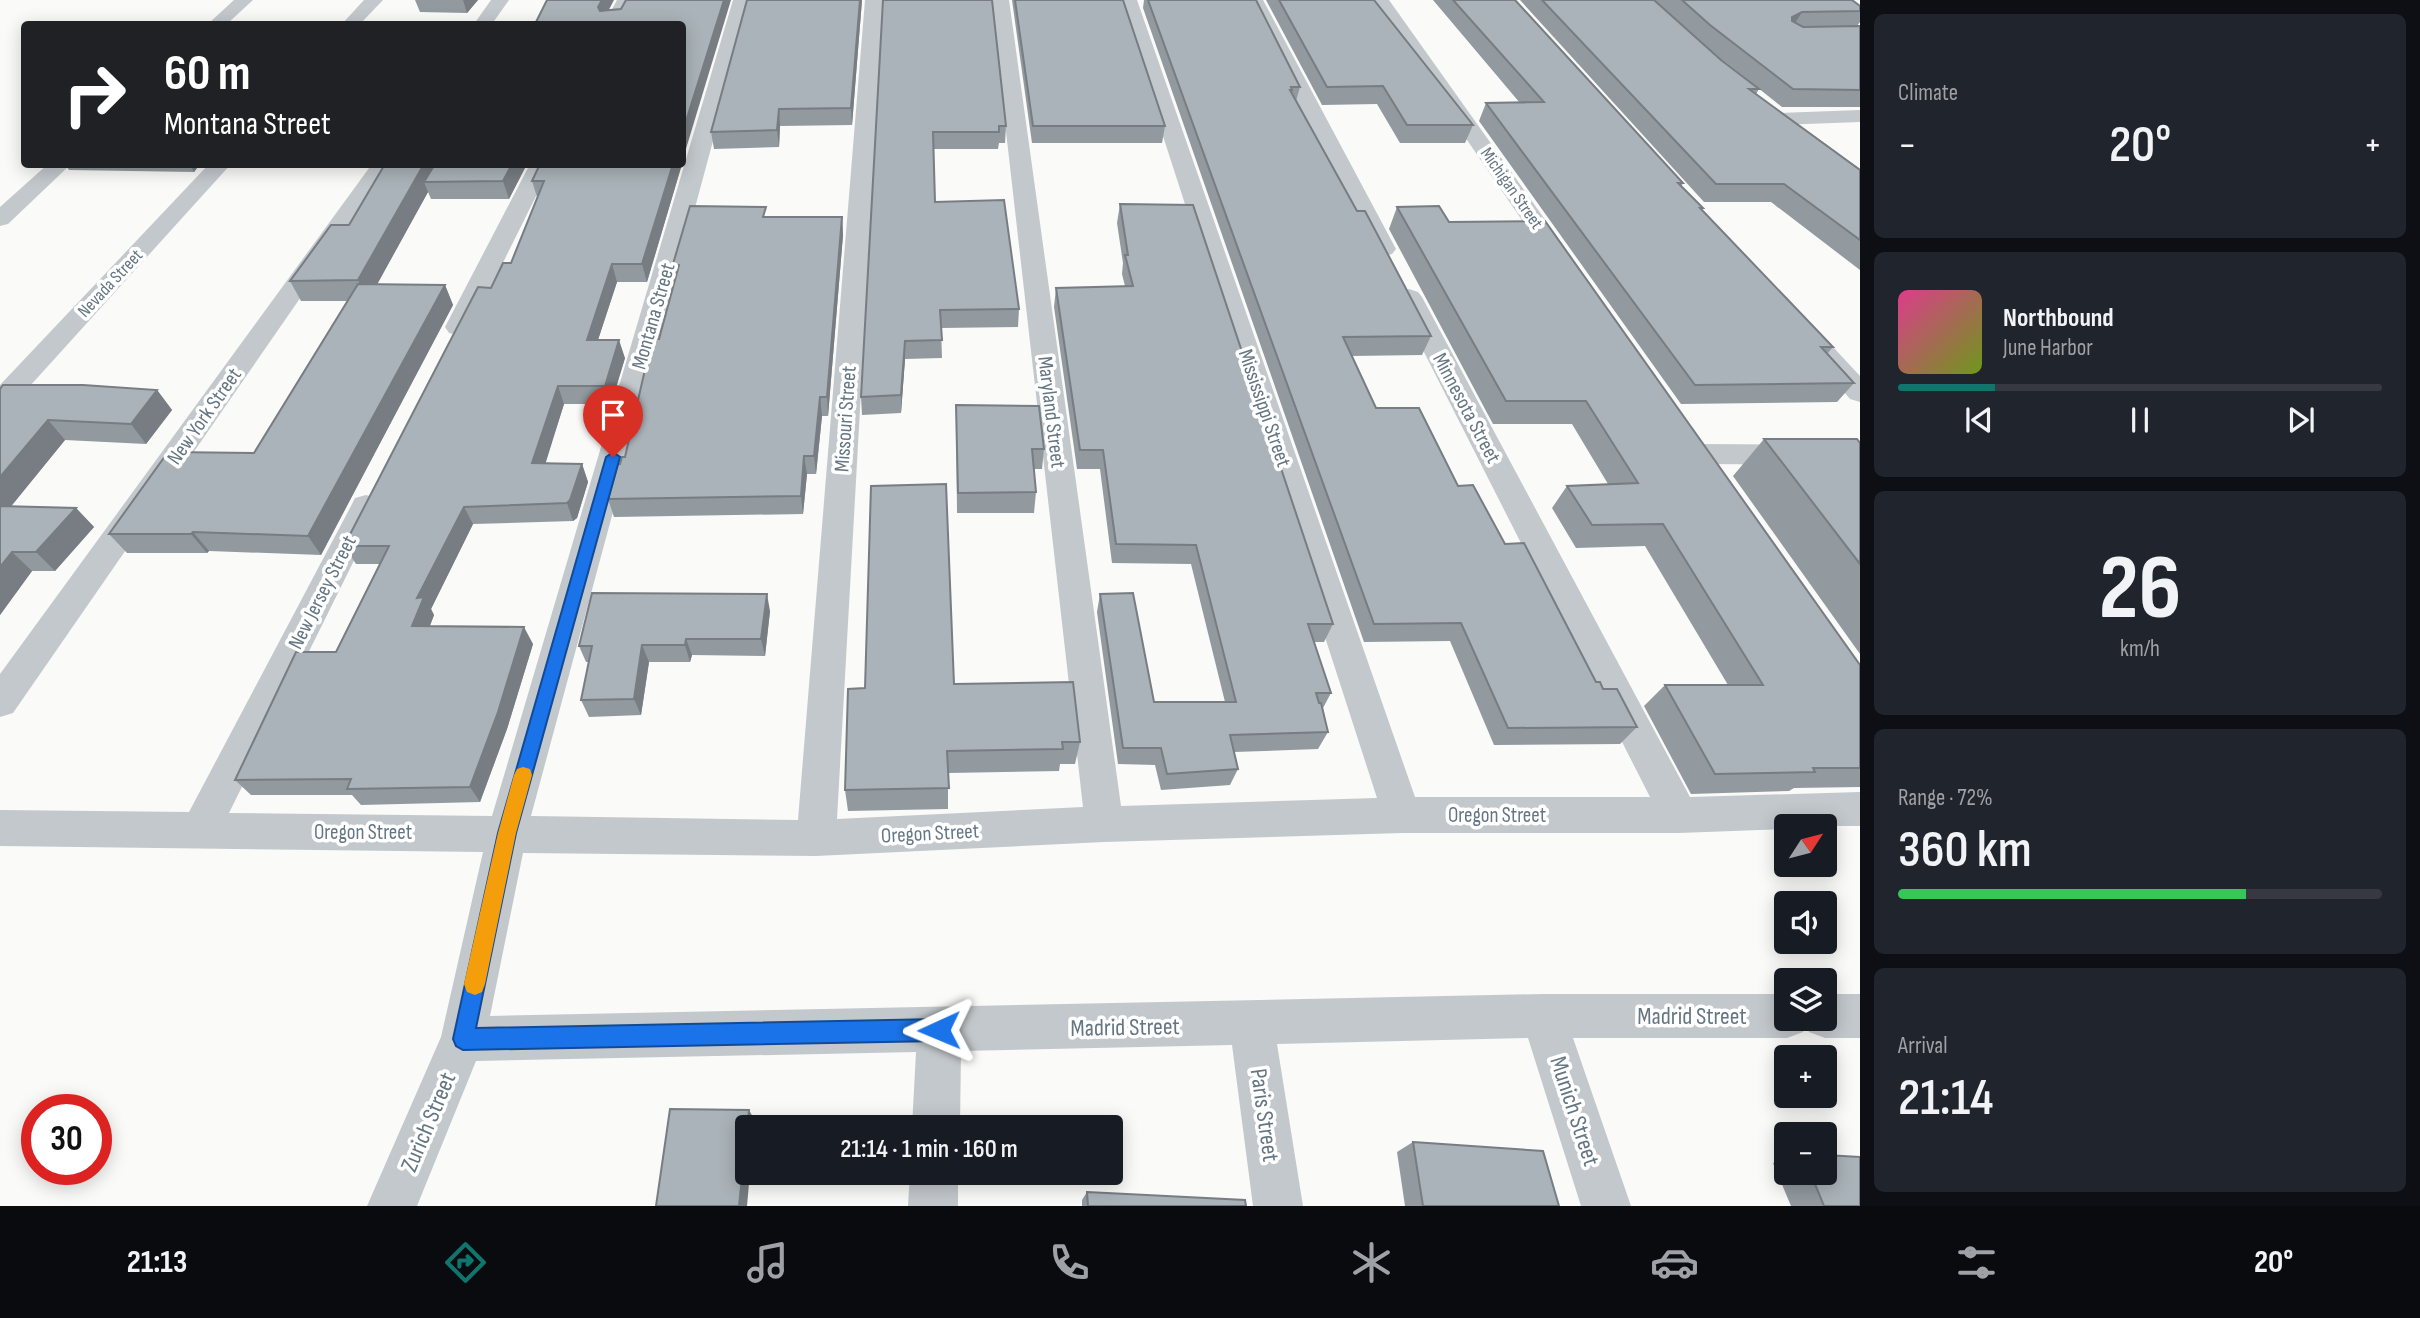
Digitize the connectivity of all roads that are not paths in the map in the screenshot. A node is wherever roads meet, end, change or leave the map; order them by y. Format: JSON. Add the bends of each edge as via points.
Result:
{"nodes":[{"id":1,"x":244,"y":0,"type":"edge"},
{"id":2,"x":374,"y":0,"type":"edge"},
{"id":3,"x":500,"y":0,"type":"edge"},
{"id":4,"x":626,"y":0,"type":"edge"},
{"id":5,"x":742,"y":0,"type":"edge"},
{"id":6,"x":874,"y":0,"type":"edge"},
{"id":7,"x":1000,"y":0,"type":"edge"},
{"id":8,"x":1128,"y":0,"type":"edge"},
{"id":9,"x":1254,"y":0,"type":"edge"},
{"id":10,"x":1380,"y":0,"type":"edge"},
{"id":11,"x":220,"y":21,"type":"edge"},
{"id":12,"x":354,"y":21,"type":"edge"},
{"id":13,"x":485,"y":21,"type":"edge"},
{"id":14,"x":615,"y":21,"type":"edge"},
{"id":15,"x":1759,"y":103,"type":"edge"},
{"id":16,"x":1860,"y":116,"type":"edge"},
{"id":17,"x":1779,"y":119,"type":"junction"},
{"id":18,"x":1809,"y":141,"type":"edge"},
{"id":19,"x":57,"y":168,"type":"edge"},
{"id":20,"x":217,"y":168,"type":"edge"},
{"id":21,"x":380,"y":168,"type":"edge"},
{"id":22,"x":539,"y":168,"type":"edge"},
{"id":23,"x":0,"y":219,"type":"edge"},
{"id":24,"x":1579,"y":284,"type":"edge"},
{"id":25,"x":1813,"y":341,"type":"edge"},
{"id":26,"x":446,"y":350,"type":"edge"},
{"id":27,"x":1860,"y":393,"type":"edge"},
{"id":28,"x":0,"y":402,"type":"edge"},
{"id":29,"x":1698,"y":454,"type":"edge"},
{"id":30,"x":1860,"y":455,"type":"edge"},
{"id":31,"x":376,"y":486,"type":"edge"},
{"id":32,"x":0,"y":702,"type":"edge"},
{"id":33,"x":1860,"y":809,"type":"edge"},
{"id":34,"x":1402,"y":815,"type":"junction"},
{"id":35,"x":1679,"y":815,"type":"junction"},
{"id":36,"x":1104,"y":824,"type":"junction"},
{"id":37,"x":0,"y":828,"type":"edge"},
{"id":38,"x":199,"y":832,"type":"junction"},
{"id":39,"x":507,"y":833,"type":"junction"},
{"id":40,"x":816,"y":838,"type":"junction"},
{"id":41,"x":1543,"y":1016,"type":"junction"},
{"id":42,"x":1774,"y":1016,"type":"edge"},
{"id":43,"x":1837,"y":1016,"type":"edge"},
{"id":44,"x":1860,"y":1016,"type":"edge"},
{"id":45,"x":1252,"y":1024,"type":"junction"},
{"id":46,"x":939,"y":1030,"type":"junction"},
{"id":47,"x":463,"y":1039,"type":"junction"},
{"id":48,"x":936,"y":1115,"type":"edge"},
{"id":49,"x":934,"y":1185,"type":"edge"},
{"id":50,"x":392,"y":1206,"type":"edge"},
{"id":51,"x":933,"y":1206,"type":"edge"},
{"id":52,"x":1278,"y":1206,"type":"edge"},
{"id":53,"x":1606,"y":1206,"type":"edge"}],
"edges":[{"from":1,"to":11,"type":"street"},
{"from":2,"to":12,"type":"street"},
{"from":3,"to":13,"type":"street"},
{"from":4,"to":14,"type":"street"},
{"from":5,"to":39,"type":"street","name":"Montana Street"},
{"from":6,"to":40,"type":"street","name":"Missouri Street"},
{"from":7,"to":36,"type":"street","name":"Maryland Street"},
{"from":8,"to":34,"type":"street","name":"Mississippi Street"},
{"from":9,"to":35,"type":"street","name":"Minnesota Street"},
{"from":10,"to":24,"type":"street","name":"Michigan Street"},
{"from":15,"to":17,"type":"street"},
{"from":16,"to":17,"type":"street"},
{"from":17,"to":18,"type":"street"},
{"from":19,"to":23,"type":"street"},
{"from":20,"to":28,"type":"street","name":"Nevada Street"},
{"from":21,"to":32,"type":"street","name":"New York Street"},
{"from":22,"to":26,"type":"street"},
{"from":25,"to":27,"type":"street"},
{"from":29,"to":30,"type":"street"},
{"from":31,"to":38,"type":"street","name":"New Jersey Street"},
{"from":33,"to":35,"type":"street","name":"Oregon Street"},
{"from":34,"to":35,"type":"street","name":"Oregon Street"},
{"from":34,"to":36,"type":"street","name":"Oregon Street"},
{"from":36,"to":40,"type":"street","name":"Oregon Street"},
{"from":37,"to":38,"type":"street","name":"Oregon Street"},
{"from":38,"to":39,"type":"street","name":"Oregon Street"},
{"from":39,"to":40,"type":"street","name":"Oregon Street"},
{"from":39,"to":47,"type":"street","name":"Montana Street"},
{"from":41,"to":42,"type":"street","name":"Madrid Street"},
{"from":41,"to":45,"type":"street","name":"Madrid Street"},
{"from":41,"to":53,"type":"street","name":"Munich Street"},
{"from":43,"to":44,"type":"street"},
{"from":45,"to":46,"type":"street","name":"Madrid Street"},
{"from":45,"to":52,"type":"street","name":"Paris Street"},
{"from":46,"to":47,"type":"street","name":"Madrid Street"},
{"from":46,"to":48,"type":"street"},
{"from":47,"to":50,"type":"street","name":"Zurich Street"},
{"from":49,"to":51,"type":"street"}]}
